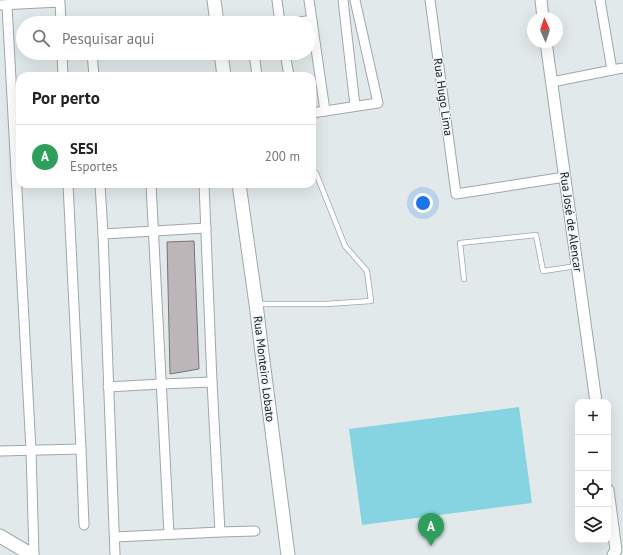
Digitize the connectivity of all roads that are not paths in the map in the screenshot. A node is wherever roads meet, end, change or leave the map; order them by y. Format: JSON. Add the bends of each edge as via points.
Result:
{"nodes":[{"id":1,"x":212,"y":0,"type":"edge"},
{"id":2,"x":277,"y":0,"type":"edge"},
{"id":3,"x":309,"y":0,"type":"edge"},
{"id":4,"x":343,"y":0,"type":"edge"},
{"id":5,"x":355,"y":0,"type":"edge"},
{"id":6,"x":430,"y":0,"type":"edge"},
{"id":7,"x":541,"y":0,"type":"edge"},
{"id":8,"x":600,"y":0,"type":"edge"},
{"id":9,"x":4,"y":5,"type":"edge"},
{"id":10,"x":542,"y":12,"type":"edge"},
{"id":11,"x":61,"y":16,"type":"edge"},
{"id":12,"x":215,"y":16,"type":"edge"},
{"id":13,"x":279,"y":16,"type":"edge"},
{"id":14,"x":311,"y":16,"type":"edge"},
{"id":15,"x":316,"y":48,"type":"edge"},
{"id":16,"x":547,"y":48,"type":"edge"},
{"id":17,"x":62,"y":60,"type":"edge"},
{"id":18,"x":93,"y":60,"type":"edge"},
{"id":19,"x":222,"y":60,"type":"edge"},
{"id":20,"x":255,"y":60,"type":"edge"},
{"id":21,"x":286,"y":60,"type":"edge"},
{"id":22,"x":623,"y":68,"type":"edge"},
{"id":23,"x":612,"y":70,"type":"junction"},
{"id":24,"x":63,"y":72,"type":"edge"},
{"id":25,"x":94,"y":72,"type":"edge"},
{"id":26,"x":223,"y":72,"type":"edge"},
{"id":27,"x":256,"y":72,"type":"edge"},
{"id":28,"x":288,"y":72,"type":"edge"},
{"id":29,"x":552,"y":82,"type":"junction"},
{"id":30,"x":355,"y":106,"type":"junction"},
{"id":31,"x":325,"y":110,"type":"junction"},
{"id":32,"x":316,"y":111,"type":"edge"},
{"id":33,"x":316,"y":173,"type":"dead end"},
{"id":34,"x":565,"y":177,"type":"junction"},
{"id":35,"x":68,"y":188,"type":"edge"},
{"id":36,"x":100,"y":188,"type":"edge"},
{"id":37,"x":150,"y":188,"type":"edge"},
{"id":38,"x":204,"y":188,"type":"edge"},
{"id":39,"x":240,"y":188,"type":"edge"},
{"id":40,"x":206,"y":228,"type":"junction"},
{"id":41,"x":153,"y":232,"type":"junction"},
{"id":42,"x":103,"y":234,"type":"junction"},
{"id":43,"x":577,"y":266,"type":"junction"},
{"id":44,"x":464,"y":279,"type":"dead end"},
{"id":45,"x":256,"y":304,"type":"junction"},
{"id":46,"x":212,"y":382,"type":"junction"},
{"id":47,"x":161,"y":384,"type":"junction"},
{"id":48,"x":108,"y":387,"type":"junction"},
{"id":49,"x":596,"y":399,"type":"edge"},
{"id":50,"x":81,"y":449,"type":"junction"},
{"id":51,"x":31,"y":450,"type":"junction"},
{"id":52,"x":0,"y":451,"type":"edge"},
{"id":53,"x":611,"y":507,"type":"edge"},
{"id":54,"x":84,"y":525,"type":"dead end"},
{"id":55,"x":255,"y":531,"type":"dead end"},
{"id":56,"x":220,"y":532,"type":"junction"},
{"id":57,"x":169,"y":534,"type":"junction"},
{"id":58,"x":0,"y":536,"type":"edge"},
{"id":59,"x":115,"y":537,"type":"junction"},
{"id":60,"x":618,"y":551,"type":"edge"},
{"id":61,"x":33,"y":555,"type":"edge"},
{"id":62,"x":115,"y":555,"type":"edge"},
{"id":63,"x":288,"y":555,"type":"edge"}],
"edges":[{"from":1,"to":12,"type":"main road"},
{"from":2,"to":13,"type":"street"},
{"from":3,"to":14,"type":"street"},
{"from":4,"to":30,"type":"street"},
{"from":5,"to":30,"type":"street","via":[[378,103]]},
{"from":6,"to":34,"type":"street","name":"Rua Hugo Lima","via":[[456,194]]},
{"from":7,"to":10,"type":"street"},
{"from":8,"to":23,"type":"street"},
{"from":9,"to":11,"type":"street","via":[[60,2]]},
{"from":9,"to":51,"type":"street"},
{"from":15,"to":31,"type":"street"},
{"from":16,"to":29,"type":"street","name":"Rua José de Alencar"},
{"from":17,"to":24,"type":"street"},
{"from":18,"to":25,"type":"street"},
{"from":19,"to":26,"type":"main road"},
{"from":20,"to":27,"type":"street"},
{"from":21,"to":28,"type":"street"},
{"from":22,"to":23,"type":"street"},
{"from":23,"to":29,"type":"street"},
{"from":29,"to":34,"type":"street","name":"Rua José de Alencar"},
{"from":30,"to":31,"type":"street"},
{"from":31,"to":32,"type":"street"},
{"from":33,"to":45,"type":"lane","via":[[346,246],[367,270],[371,302]]},
{"from":34,"to":43,"type":"street","name":"Rua José de Alencar"},
{"from":35,"to":50,"type":"street"},
{"from":36,"to":42,"type":"street"},
{"from":37,"to":41,"type":"street"},
{"from":38,"to":40,"type":"street"},
{"from":39,"to":45,"type":"main road","name":"Rua Monteiro Lobato"},
{"from":40,"to":41,"type":"street"},
{"from":40,"to":46,"type":"street"},
{"from":41,"to":42,"type":"street"},
{"from":41,"to":47,"type":"street"},
{"from":42,"to":48,"type":"street"},
{"from":43,"to":44,"type":"lane","via":[[543,270],[536,235],[460,242]]},
{"from":43,"to":49,"type":"street","name":"Rua José de Alencar"},
{"from":45,"to":63,"type":"main road","name":"Rua Monteiro Lobato"},
{"from":46,"to":47,"type":"street"},
{"from":46,"to":56,"type":"street"},
{"from":47,"to":48,"type":"street"},
{"from":47,"to":57,"type":"street"},
{"from":48,"to":59,"type":"street"},
{"from":50,"to":51,"type":"street"},
{"from":50,"to":54,"type":"street"},
{"from":51,"to":52,"type":"street"},
{"from":51,"to":61,"type":"street"},
{"from":53,"to":60,"type":"street"},
{"from":55,"to":56,"type":"street"},
{"from":56,"to":57,"type":"street"},
{"from":57,"to":59,"type":"street"},
{"from":58,"to":61,"type":"main road"},
{"from":59,"to":62,"type":"street"}]}
